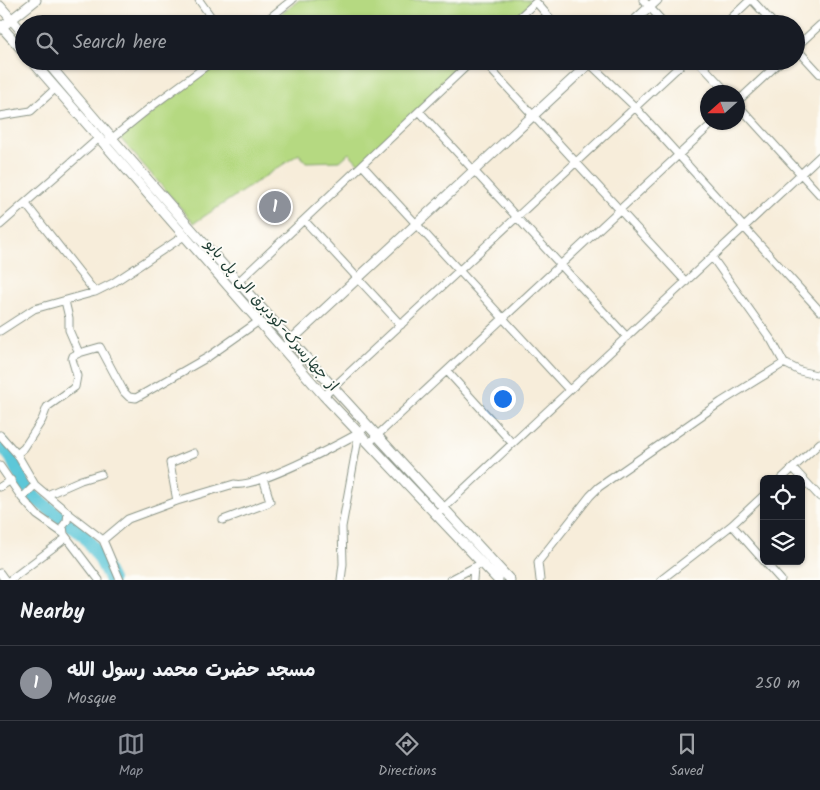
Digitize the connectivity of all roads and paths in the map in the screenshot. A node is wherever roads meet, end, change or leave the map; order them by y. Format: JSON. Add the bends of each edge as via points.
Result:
{"nodes":[{"id":1,"x":36,"y":0,"type":"edge"},
{"id":2,"x":198,"y":0,"type":"edge"},
{"id":3,"x":292,"y":0,"type":"edge"},
{"id":4,"x":657,"y":0,"type":"edge"},
{"id":5,"x":751,"y":0,"type":"edge"},
{"id":6,"x":646,"y":3,"type":"edge"},
{"id":7,"x":0,"y":6,"type":"edge"},
{"id":8,"x":16,"y":15,"type":"edge"},
{"id":9,"x":209,"y":15,"type":"edge"},
{"id":10,"x":273,"y":15,"type":"edge"},
{"id":11,"x":522,"y":15,"type":"edge"},
{"id":12,"x":547,"y":15,"type":"edge"},
{"id":13,"x":637,"y":15,"type":"edge"},
{"id":14,"x":657,"y":15,"type":"edge"},
{"id":15,"x":735,"y":15,"type":"edge"},
{"id":16,"x":765,"y":15,"type":"edge"},
{"id":17,"x":15,"y":16,"type":"edge"},
{"id":18,"x":11,"y":19,"type":"junction"},
{"id":19,"x":15,"y":24,"type":"edge"},
{"id":20,"x":820,"y":25,"type":"edge"},
{"id":21,"x":1,"y":26,"type":"edge"},
{"id":22,"x":805,"y":39,"type":"edge"},
{"id":23,"x":15,"y":42,"type":"edge"},
{"id":24,"x":805,"y":58,"type":"edge"},
{"id":25,"x":40,"y":70,"type":"edge"},
{"id":26,"x":53,"y":70,"type":"edge"},
{"id":27,"x":201,"y":70,"type":"edge"},
{"id":28,"x":462,"y":70,"type":"edge"},
{"id":29,"x":491,"y":70,"type":"edge"},
{"id":30,"x":581,"y":70,"type":"edge"},
{"id":31,"x":598,"y":70,"type":"edge"},
{"id":32,"x":675,"y":70,"type":"edge"},
{"id":33,"x":706,"y":70,"type":"edge"},
{"id":34,"x":772,"y":70,"type":"edge"},
{"id":35,"x":820,"y":74,"type":"edge"},
{"id":36,"x":720,"y":85,"type":"edge"},
{"id":37,"x":56,"y":88,"type":"junction"},
{"id":38,"x":745,"y":96,"type":"edge"},
{"id":39,"x":635,"y":107,"type":"junction"},
{"id":40,"x":419,"y":111,"type":"junction"},
{"id":41,"x":745,"y":111,"type":"edge"},
{"id":42,"x":532,"y":115,"type":"junction"},
{"id":43,"x":0,"y":116,"type":"edge"},
{"id":44,"x":706,"y":130,"type":"edge"},
{"id":45,"x":105,"y":140,"type":"junction"},
{"id":46,"x":679,"y":155,"type":"junction"},
{"id":47,"x":820,"y":156,"type":"edge"},
{"id":48,"x":576,"y":162,"type":"junction"},
{"id":49,"x":362,"y":166,"type":"junction"},
{"id":50,"x":473,"y":172,"type":"junction"},
{"id":51,"x":801,"y":174,"type":"junction"},
{"id":52,"x":820,"y":195,"type":"edge"},
{"id":53,"x":25,"y":203,"type":"junction"},
{"id":54,"x":620,"y":210,"type":"junction"},
{"id":55,"x":517,"y":218,"type":"junction"},
{"id":56,"x":304,"y":220,"type":"junction"},
{"id":57,"x":0,"y":225,"type":"edge"},
{"id":58,"x":417,"y":225,"type":"junction"},
{"id":59,"x":744,"y":226,"type":"junction"},
{"id":60,"x":184,"y":236,"type":"junction"},
{"id":61,"x":712,"y":257,"type":"junction"},
{"id":62,"x":561,"y":265,"type":"junction"},
{"id":63,"x":459,"y":271,"type":"junction"},
{"id":64,"x":358,"y":278,"type":"junction"},
{"id":65,"x":239,"y":281,"type":"junction"},
{"id":66,"x":686,"y":282,"type":"junction"},
{"id":67,"x":231,"y":289,"type":"junction"},
{"id":68,"x":95,"y":292,"type":"junction"},
{"id":69,"x":65,"y":301,"type":"junction"},
{"id":70,"x":820,"y":311,"type":"edge"},
{"id":71,"x":503,"y":319,"type":"junction"},
{"id":72,"x":259,"y":321,"type":"junction"},
{"id":73,"x":401,"y":325,"type":"junction"},
{"id":74,"x":0,"y":331,"type":"edge"},
{"id":75,"x":627,"y":336,"type":"junction"},
{"id":76,"x":291,"y":340,"type":"junction"},
{"id":77,"x":282,"y":348,"type":"junction"},
{"id":78,"x":79,"y":353,"type":"junction"},
{"id":79,"x":784,"y":363,"type":"junction"},
{"id":80,"x":446,"y":371,"type":"junction"},
{"id":81,"x":820,"y":376,"type":"edge"},
{"id":82,"x":334,"y":388,"type":"junction"},
{"id":83,"x":569,"y":390,"type":"junction"},
{"id":84,"x":324,"y":396,"type":"junction"},
{"id":85,"x":368,"y":426,"type":"junction"},
{"id":86,"x":359,"y":433,"type":"junction"},
{"id":87,"x":0,"y":435,"type":"edge"},
{"id":88,"x":377,"y":436,"type":"junction"},
{"id":89,"x":512,"y":443,"type":"junction"},
{"id":90,"x":820,"y":443,"type":"edge"},
{"id":91,"x":369,"y":444,"type":"junction"},
{"id":92,"x":194,"y":453,"type":"dead end"},
{"id":93,"x":17,"y":454,"type":"junction"},
{"id":94,"x":0,"y":466,"type":"edge"},
{"id":95,"x":793,"y":468,"type":"junction"},
{"id":96,"x":102,"y":474,"type":"dead end"},
{"id":97,"x":785,"y":475,"type":"edge"},
{"id":98,"x":263,"y":478,"type":"junction"},
{"id":99,"x":11,"y":480,"type":"junction"},
{"id":100,"x":0,"y":487,"type":"edge"},
{"id":101,"x":29,"y":492,"type":"junction"},
{"id":102,"x":47,"y":496,"type":"junction"},
{"id":103,"x":820,"y":497,"type":"edge"},
{"id":104,"x":760,"y":499,"type":"edge"},
{"id":105,"x":177,"y":501,"type":"junction"},
{"id":106,"x":443,"y":508,"type":"junction"},
{"id":107,"x":436,"y":514,"type":"junction"},
{"id":108,"x":66,"y":520,"type":"junction"},
{"id":109,"x":223,"y":520,"type":"dead end"},
{"id":110,"x":732,"y":525,"type":"junction"},
{"id":111,"x":65,"y":536,"type":"junction"},
{"id":112,"x":103,"y":540,"type":"junction"},
{"id":113,"x":760,"y":556,"type":"edge"},
{"id":114,"x":478,"y":565,"type":"junction"},
{"id":115,"x":768,"y":565,"type":"edge"},
{"id":116,"x":664,"y":579,"type":"edge"},
{"id":117,"x":10,"y":580,"type":"edge"},
{"id":118,"x":100,"y":580,"type":"edge"},
{"id":119,"x":120,"y":580,"type":"edge"},
{"id":120,"x":341,"y":580,"type":"edge"},
{"id":121,"x":450,"y":580,"type":"edge"},
{"id":122,"x":473,"y":580,"type":"edge"},
{"id":123,"x":498,"y":580,"type":"edge"},
{"id":124,"x":510,"y":580,"type":"edge"},
{"id":125,"x":540,"y":580,"type":"edge"},
{"id":126,"x":781,"y":580,"type":"edge"}],
"edges":[{"from":1,"to":8,"type":"street"},
{"from":2,"to":9,"type":"street"},
{"from":3,"to":10,"type":"street"},
{"from":4,"to":6,"type":"street"},
{"from":5,"to":15,"type":"street"},
{"from":5,"to":16,"type":"street"},
{"from":6,"to":13,"type":"street"},
{"from":6,"to":14,"type":"street"},
{"from":7,"to":18,"type":"street"},
{"from":11,"to":12,"type":"street","via":[[536,2]]},
{"from":17,"to":18,"type":"street"},
{"from":18,"to":19,"type":"street"},
{"from":18,"to":21,"type":"street"},
{"from":20,"to":22,"type":"street"},
{"from":21,"to":23,"type":"street"},
{"from":24,"to":35,"type":"street"},
{"from":25,"to":37,"type":"street","name":"از جهارسرک-کودبرق الی پل بایو"},
{"from":26,"to":45,"type":"street","name":"از جهارسرک-کودبرق الی پل بایو"},
{"from":27,"to":45,"type":"street"},
{"from":28,"to":40,"type":"street"},
{"from":29,"to":42,"type":"street"},
{"from":30,"to":42,"type":"street"},
{"from":31,"to":39,"type":"street"},
{"from":32,"to":39,"type":"street"},
{"from":33,"to":36,"type":"street"},
{"from":34,"to":38,"type":"street"},
{"from":37,"to":43,"type":"street","via":[[31,111]]},
{"from":37,"to":45,"type":"street","name":"از جهارسرک-کودبرق الی پل بایو"},
{"from":39,"to":46,"type":"street"},
{"from":39,"to":48,"type":"street"},
{"from":40,"to":49,"type":"street"},
{"from":40,"to":50,"type":"street"},
{"from":41,"to":51,"type":"street"},
{"from":42,"to":48,"type":"street"},
{"from":42,"to":50,"type":"street"},
{"from":44,"to":46,"type":"street"},
{"from":45,"to":53,"type":"street"},
{"from":45,"to":60,"type":"street","name":"از جهارسرک-کودبرق الی پل بایو"},
{"from":45,"to":65,"type":"street","name":"از جهارسرک-کودبرق الی پل بایو"},
{"from":46,"to":54,"type":"street"},
{"from":46,"to":59,"type":"street"},
{"from":47,"to":51,"type":"street"},
{"from":48,"to":54,"type":"street"},
{"from":48,"to":55,"type":"street"},
{"from":49,"to":56,"type":"street"},
{"from":49,"to":58,"type":"street"},
{"from":50,"to":55,"type":"street"},
{"from":50,"to":58,"type":"street"},
{"from":51,"to":52,"type":"street"},
{"from":51,"to":59,"type":"street"},
{"from":53,"to":57,"type":"street"},
{"from":53,"to":68,"type":"street"},
{"from":54,"to":62,"type":"street"},
{"from":54,"to":66,"type":"street"},
{"from":55,"to":62,"type":"street"},
{"from":55,"to":63,"type":"street"},
{"from":56,"to":64,"type":"street"},
{"from":56,"to":65,"type":"street"},
{"from":58,"to":63,"type":"street"},
{"from":58,"to":64,"type":"street"},
{"from":59,"to":61,"type":"street"},
{"from":59,"to":70,"type":"street"},
{"from":60,"to":67,"type":"street","name":"از جهارسرک-کودبرق الی پل بایو"},
{"from":60,"to":68,"type":"street"},
{"from":61,"to":66,"type":"street"},
{"from":61,"to":79,"type":"street"},
{"from":62,"to":71,"type":"street"},
{"from":62,"to":75,"type":"street"},
{"from":63,"to":71,"type":"street"},
{"from":63,"to":73,"type":"street"},
{"from":64,"to":73,"type":"street"},
{"from":64,"to":76,"type":"street"},
{"from":65,"to":67,"type":"street"},
{"from":65,"to":76,"type":"street","name":"از جهارسرک-کودبرق الی پل بایو"},
{"from":66,"to":75,"type":"street"},
{"from":67,"to":72,"type":"street","name":"از جهارسرک-کودبرق الی پل بایو"},
{"from":68,"to":69,"type":"street"},
{"from":69,"to":74,"type":"street","via":[[34,309]]},
{"from":69,"to":78,"type":"street","via":[[69,330]]},
{"from":71,"to":80,"type":"street"},
{"from":71,"to":83,"type":"street"},
{"from":72,"to":77,"type":"street","name":"از جهارسرک-کودبرق الی پل بایو"},
{"from":72,"to":78,"type":"street","via":[[208,357],[136,398],[124,392],[100,347]]},
{"from":73,"to":82,"type":"street"},
{"from":75,"to":83,"type":"street"},
{"from":76,"to":77,"type":"street"},
{"from":76,"to":82,"type":"street","name":"از جهارسرک-کودبرق الی پل بایو"},
{"from":77,"to":84,"type":"street","name":"از جهارسرک-کودبرق الی پل بایو"},
{"from":78,"to":93,"type":"street","via":[[72,359],[78,376],[75,387],[47,408],[24,448]]},
{"from":79,"to":81,"type":"street"},
{"from":79,"to":125,"type":"street","via":[[721,402],[599,487],[538,562]]},
{"from":80,"to":88,"type":"street"},
{"from":80,"to":89,"type":"street"},
{"from":82,"to":84,"type":"street"},
{"from":82,"to":85,"type":"street","name":"از جهارسرک-کودبرق الی پل بایو"},
{"from":83,"to":89,"type":"street"},
{"from":84,"to":86,"type":"street","name":"از جهارسرک-کودبرق الی پل بایو"},
{"from":85,"to":86,"type":"street"},
{"from":85,"to":88,"type":"street","name":"از جهارسرک-کودبرق الی پل بایو"},
{"from":86,"to":91,"type":"street","name":"از جهارسرک-کودبرق الی پل بایو"},
{"from":86,"to":98,"type":"street","via":[[308,460]]},
{"from":86,"to":120,"type":"street","via":[[342,526],[344,564]]},
{"from":87,"to":93,"type":"street"},
{"from":88,"to":91,"type":"street"},
{"from":88,"to":106,"type":"street","name":"از جهارسرک-کودبرق الی پل بایو"},
{"from":89,"to":106,"type":"street"},
{"from":90,"to":95,"type":"street"},
{"from":91,"to":107,"type":"street","name":"از جهارسرک-کودبرق الی پل بایو"},
{"from":92,"to":105,"type":"street","via":[[170,463]]},
{"from":93,"to":101,"type":"street"},
{"from":94,"to":99,"type":"street"},
{"from":95,"to":97,"type":"street"},
{"from":95,"to":103,"type":"street"},
{"from":96,"to":102,"type":"street"},
{"from":98,"to":105,"type":"street"},
{"from":98,"to":109,"type":"street","via":[[270,501],[268,504]]},
{"from":99,"to":100,"type":"street"},
{"from":99,"to":101,"type":"street"},
{"from":101,"to":102,"type":"street"},
{"from":101,"to":111,"type":"street","via":[[38,514]]},
{"from":102,"to":108,"type":"street"},
{"from":104,"to":110,"type":"street"},
{"from":105,"to":112,"type":"street","via":[[128,518]]},
{"from":106,"to":107,"type":"street"},
{"from":106,"to":124,"type":"street","name":"از جهارسرک-کودبرق الی پل بایو"},
{"from":107,"to":114,"type":"street","name":"از جهارسرک-کودبرق الی پل بایو"},
{"from":108,"to":111,"type":"street"},
{"from":108,"to":112,"type":"street"},
{"from":110,"to":113,"type":"street"},
{"from":110,"to":116,"type":"street"},
{"from":111,"to":117,"type":"street"},
{"from":111,"to":118,"type":"street"},
{"from":112,"to":119,"type":"street"},
{"from":114,"to":121,"type":"street"},
{"from":114,"to":122,"type":"street"},
{"from":114,"to":123,"type":"street","name":"از جهارسرک-کودبرق الی پل بایو"},
{"from":115,"to":126,"type":"street"}]}
